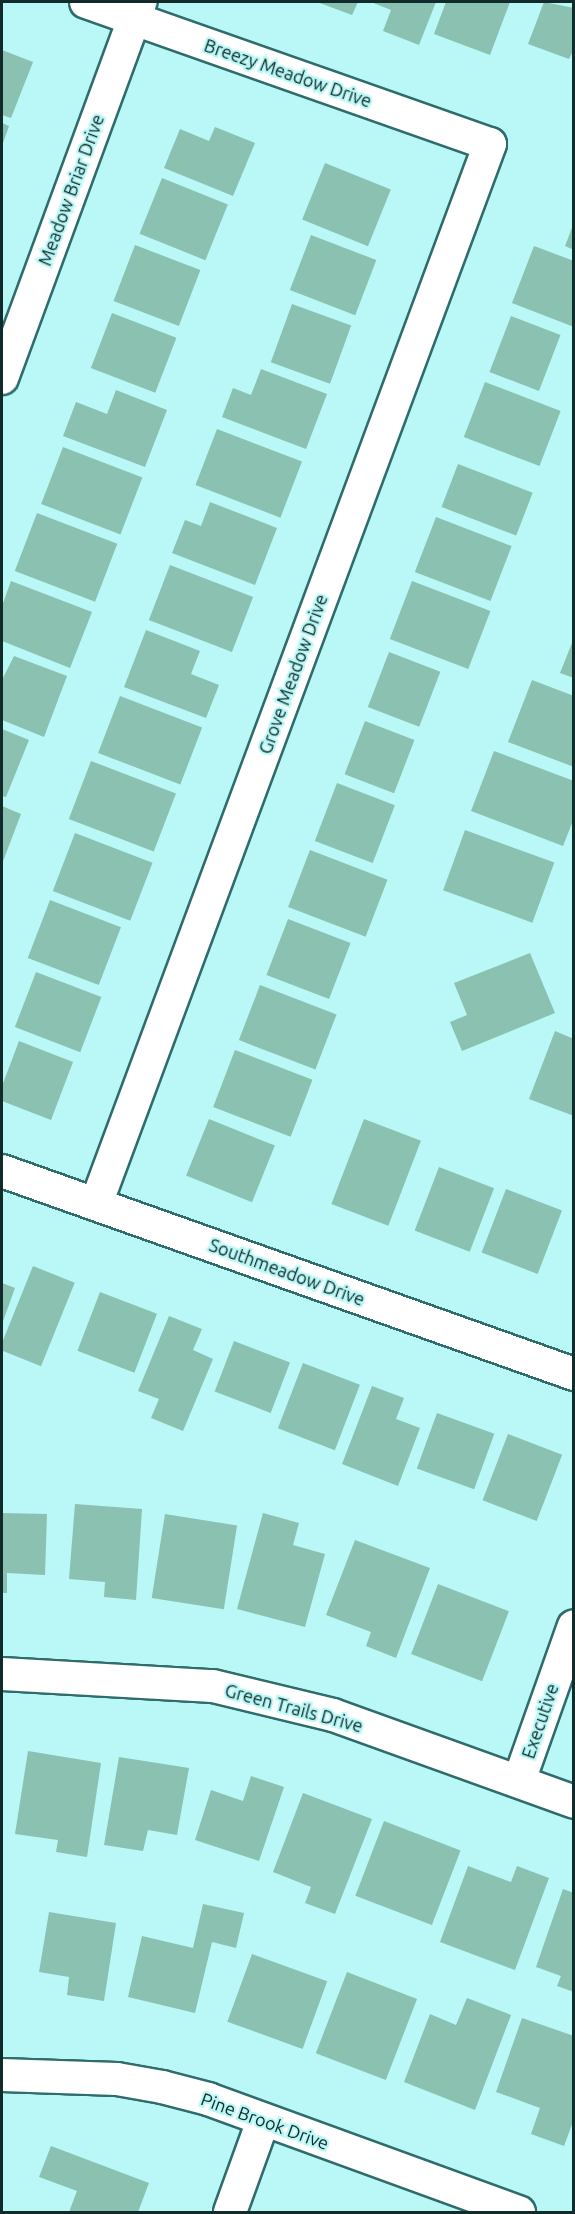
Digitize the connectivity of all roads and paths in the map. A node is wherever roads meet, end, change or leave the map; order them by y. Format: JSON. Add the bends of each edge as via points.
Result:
{"nodes":[{"id":1,"x":86,"y":2,"type":"edge"},
{"id":2,"x":137,"y":10,"type":"edge"},
{"id":3,"x":490,"y":144,"type":"joint"},
{"id":4,"x":2,"y":378,"type":"edge"},
{"id":5,"x":2,"y":1171,"type":"edge"},
{"id":6,"x":96,"y":1204,"type":"junction"},
{"id":7,"x":573,"y":1374,"type":"edge"},
{"id":8,"x":573,"y":1626,"type":"edge"},
{"id":9,"x":2,"y":1674,"type":"edge"},
{"id":10,"x":519,"y":1781,"type":"junction"},
{"id":11,"x":573,"y":1802,"type":"edge"},
{"id":12,"x":2,"y":2075,"type":"edge"},
{"id":13,"x":263,"y":2121,"type":"junction"},
{"id":14,"x":230,"y":2212,"type":"edge"},
{"id":15,"x":519,"y":2212,"type":"edge"}],
"edges":[{"from":1,"to":2,"type":"street","name":"Breezy Meadow Drive"},
{"from":2,"to":3,"type":"street","name":"Breezy Meadow Drive"},
{"from":2,"to":4,"type":"street","name":"Meadow Briar Drive"},
{"from":3,"to":6,"type":"street","name":"Grove Meadow Drive"},
{"from":5,"to":6,"type":"street","name":"Southmeadow Drive"},
{"from":6,"to":7,"type":"street","name":"Southmeadow Drive"},
{"from":8,"to":10,"type":"street","name":"Executive"},
{"from":9,"to":10,"type":"street","name":"Green Trails Drive","via":[[213,1686],[333,1715]]},
{"from":10,"to":11,"type":"street","name":"Green Trails Drive"},
{"from":12,"to":13,"type":"street","name":"Pine Brook Drive","via":[[140,2083],[208,2099]]},
{"from":13,"to":14,"type":"street"},
{"from":13,"to":15,"type":"street","name":"Pine Brook Drive"}]}
